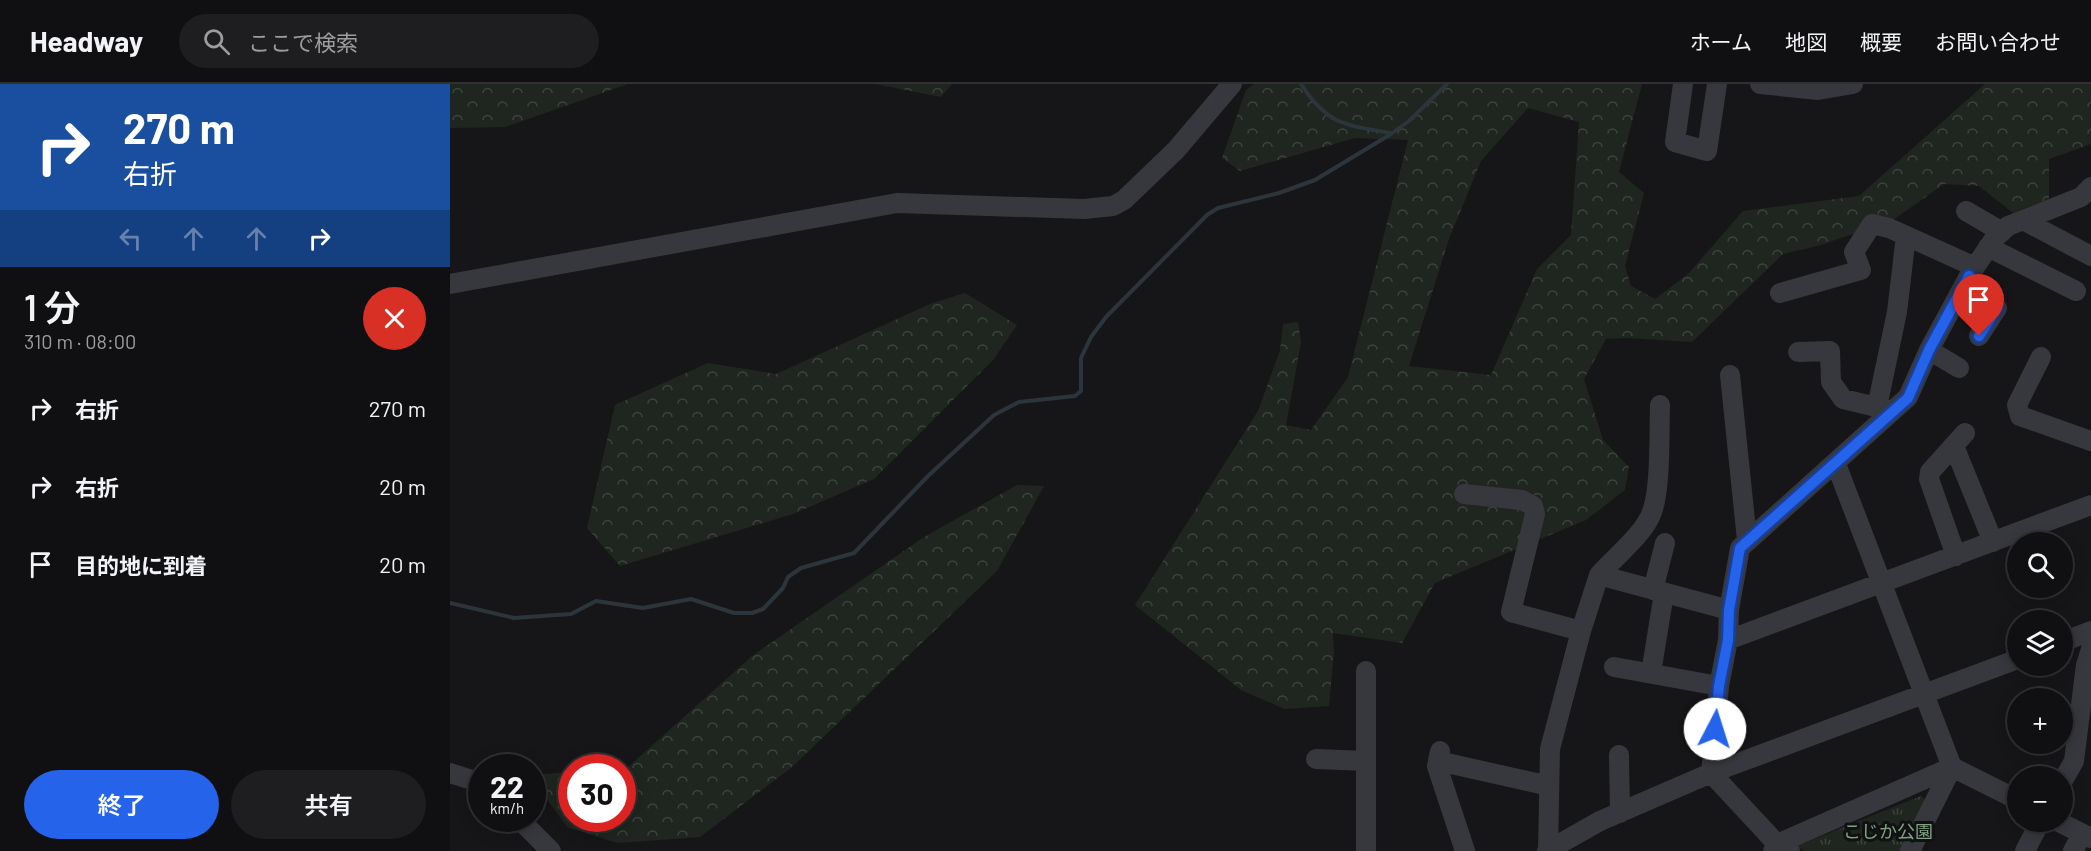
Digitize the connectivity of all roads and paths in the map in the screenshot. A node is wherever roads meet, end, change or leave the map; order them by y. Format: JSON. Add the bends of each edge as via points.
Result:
{"nodes":[{"id":1,"x":1232,"y":84,"type":"edge"},
{"id":2,"x":1683,"y":84,"type":"edge"},
{"id":3,"x":1717,"y":84,"type":"edge"},
{"id":4,"x":1760,"y":84,"type":"edge"},
{"id":5,"x":1853,"y":84,"type":"edge"},
{"id":6,"x":2091,"y":187,"type":"edge"},
{"id":7,"x":1966,"y":211,"type":"dead end"},
{"id":8,"x":2023,"y":220,"type":"junction"},
{"id":9,"x":2002,"y":232,"type":"junction"},
{"id":10,"x":1906,"y":236,"type":"junction"},
{"id":11,"x":1988,"y":247,"type":"junction"},
{"id":12,"x":2091,"y":256,"type":"edge"},
{"id":13,"x":1972,"y":272,"type":"junction"},
{"id":14,"x":450,"y":284,"type":"edge"},
{"id":15,"x":2076,"y":291,"type":"dead end"},
{"id":16,"x":1780,"y":293,"type":"dead end"},
{"id":17,"x":1979,"y":336,"type":"dead end"},
{"id":18,"x":1929,"y":350,"type":"junction"},
{"id":19,"x":1798,"y":352,"type":"dead end"},
{"id":20,"x":2041,"y":357,"type":"dead end"},
{"id":21,"x":1959,"y":368,"type":"dead end"},
{"id":22,"x":1730,"y":375,"type":"dead end"},
{"id":23,"x":1660,"y":405,"type":"dead end"},
{"id":24,"x":1886,"y":409,"type":"junction"},
{"id":25,"x":2091,"y":441,"type":"edge"},
{"id":26,"x":1836,"y":464,"type":"junction"},
{"id":27,"x":1464,"y":494,"type":"dead end"},
{"id":28,"x":2091,"y":505,"type":"edge"},
{"id":29,"x":1747,"y":540,"type":"junction"},
{"id":30,"x":1994,"y":542,"type":"junction"},
{"id":31,"x":1665,"y":543,"type":"dead end"},
{"id":32,"x":1956,"y":556,"type":"junction"},
{"id":33,"x":1599,"y":575,"type":"junction"},
{"id":34,"x":1881,"y":584,"type":"junction"},
{"id":35,"x":1658,"y":591,"type":"junction"},
{"id":36,"x":1729,"y":610,"type":"junction"},
{"id":37,"x":1581,"y":631,"type":"junction"},
{"id":38,"x":2091,"y":631,"type":"edge"},
{"id":39,"x":2073,"y":638,"type":"edge"},
{"id":40,"x":1728,"y":640,"type":"junction"},
{"id":41,"x":2091,"y":649,"type":"edge"},
{"id":42,"x":2007,"y":663,"type":"edge"},
{"id":43,"x":1614,"y":667,"type":"dead end"},
{"id":44,"x":1366,"y":671,"type":"dead end"},
{"id":45,"x":1651,"y":674,"type":"junction"},
{"id":46,"x":1719,"y":686,"type":"junction"},
{"id":47,"x":1924,"y":694,"type":"junction"},
{"id":48,"x":1619,"y":755,"type":"dead end"},
{"id":49,"x":1316,"y":759,"type":"dead end"},
{"id":50,"x":1366,"y":760,"type":"junction"},
{"id":51,"x":2071,"y":766,"type":"edge"},
{"id":52,"x":1953,"y":767,"type":"junction"},
{"id":53,"x":1711,"y":772,"type":"junction"},
{"id":54,"x":450,"y":773,"type":"edge"},
{"id":55,"x":468,"y":779,"type":"edge"},
{"id":56,"x":1549,"y":786,"type":"junction"},
{"id":57,"x":2007,"y":794,"type":"edge"},
{"id":58,"x":1620,"y":813,"type":"junction"},
{"id":59,"x":532,"y":832,"type":"edge"},
{"id":60,"x":2035,"y":832,"type":"edge"},
{"id":61,"x":2086,"y":836,"type":"edge"},
{"id":62,"x":1780,"y":849,"type":"edge"},
{"id":63,"x":551,"y":851,"type":"edge"},
{"id":64,"x":1366,"y":851,"type":"edge"},
{"id":65,"x":1465,"y":851,"type":"edge"},
{"id":66,"x":1547,"y":851,"type":"edge"},
{"id":67,"x":1910,"y":851,"type":"edge"},
{"id":68,"x":2025,"y":851,"type":"edge"},
{"id":69,"x":2073,"y":851,"type":"edge"}],
"edges":[{"from":1,"to":14,"type":"street","via":[[1176,150],[1113,206],[1084,209],[897,203]]},
{"from":2,"to":3,"type":"street","via":[[1676,142],[1707,151]]},
{"from":4,"to":5,"type":"street","via":[[1818,90]]},
{"from":6,"to":8,"type":"street","via":[[2081,197]]},
{"from":7,"to":9,"type":"street"},
{"from":8,"to":9,"type":"street"},
{"from":8,"to":12,"type":"street"},
{"from":9,"to":11,"type":"street"},
{"from":10,"to":13,"type":"street"},
{"from":10,"to":16,"type":"street","via":[[1872,224],[1854,252],[1861,270]]},
{"from":10,"to":24,"type":"street"},
{"from":11,"to":13,"type":"street"},
{"from":11,"to":15,"type":"street"},
{"from":13,"to":17,"type":"street","via":[[1997,308]]},
{"from":13,"to":18,"type":"street"},
{"from":18,"to":21,"type":"street"},
{"from":18,"to":24,"type":"street","via":[[1908,398]]},
{"from":19,"to":24,"type":"street","via":[[1830,351],[1832,382],[1843,399]]},
{"from":20,"to":25,"type":"street","via":[[2017,405],[2020,416]]},
{"from":22,"to":29,"type":"street"},
{"from":23,"to":33,"type":"street","via":[[1652,513]]},
{"from":24,"to":26,"type":"street"},
{"from":26,"to":29,"type":"street"},
{"from":26,"to":34,"type":"street"},
{"from":27,"to":37,"type":"street","via":[[1522,500],[1533,506],[1535,514],[1511,612]]},
{"from":28,"to":30,"type":"street"},
{"from":29,"to":36,"type":"street","via":[[1740,548]]},
{"from":30,"to":32,"type":"street"},
{"from":30,"to":32,"type":"street","via":[[1959,440],[1930,472],[1929,479]]},
{"from":31,"to":35,"type":"street"},
{"from":32,"to":34,"type":"street"},
{"from":33,"to":35,"type":"street"},
{"from":33,"to":37,"type":"street"},
{"from":34,"to":40,"type":"street"},
{"from":34,"to":47,"type":"street"},
{"from":35,"to":36,"type":"street"},
{"from":35,"to":45,"type":"street"},
{"from":36,"to":40,"type":"street"},
{"from":37,"to":56,"type":"street","via":[[1550,749]]},
{"from":38,"to":39,"type":"street"},
{"from":40,"to":46,"type":"street"},
{"from":41,"to":51,"type":"street"},
{"from":42,"to":47,"type":"street"},
{"from":43,"to":45,"type":"street"},
{"from":44,"to":50,"type":"street"},
{"from":45,"to":46,"type":"street"},
{"from":46,"to":53,"type":"street"},
{"from":47,"to":52,"type":"street"},
{"from":47,"to":53,"type":"street"},
{"from":48,"to":58,"type":"street"},
{"from":49,"to":50,"type":"street"},
{"from":50,"to":64,"type":"street"},
{"from":52,"to":57,"type":"street"},
{"from":52,"to":62,"type":"street"},
{"from":52,"to":67,"type":"street"},
{"from":53,"to":58,"type":"street"},
{"from":53,"to":62,"type":"street"},
{"from":54,"to":55,"type":"street"},
{"from":56,"to":65,"type":"street","via":[[1439,755],[1437,766]]},
{"from":56,"to":66,"type":"street"},
{"from":58,"to":66,"type":"street"},
{"from":59,"to":63,"type":"street"},
{"from":60,"to":68,"type":"street"},
{"from":61,"to":69,"type":"street"}]}
